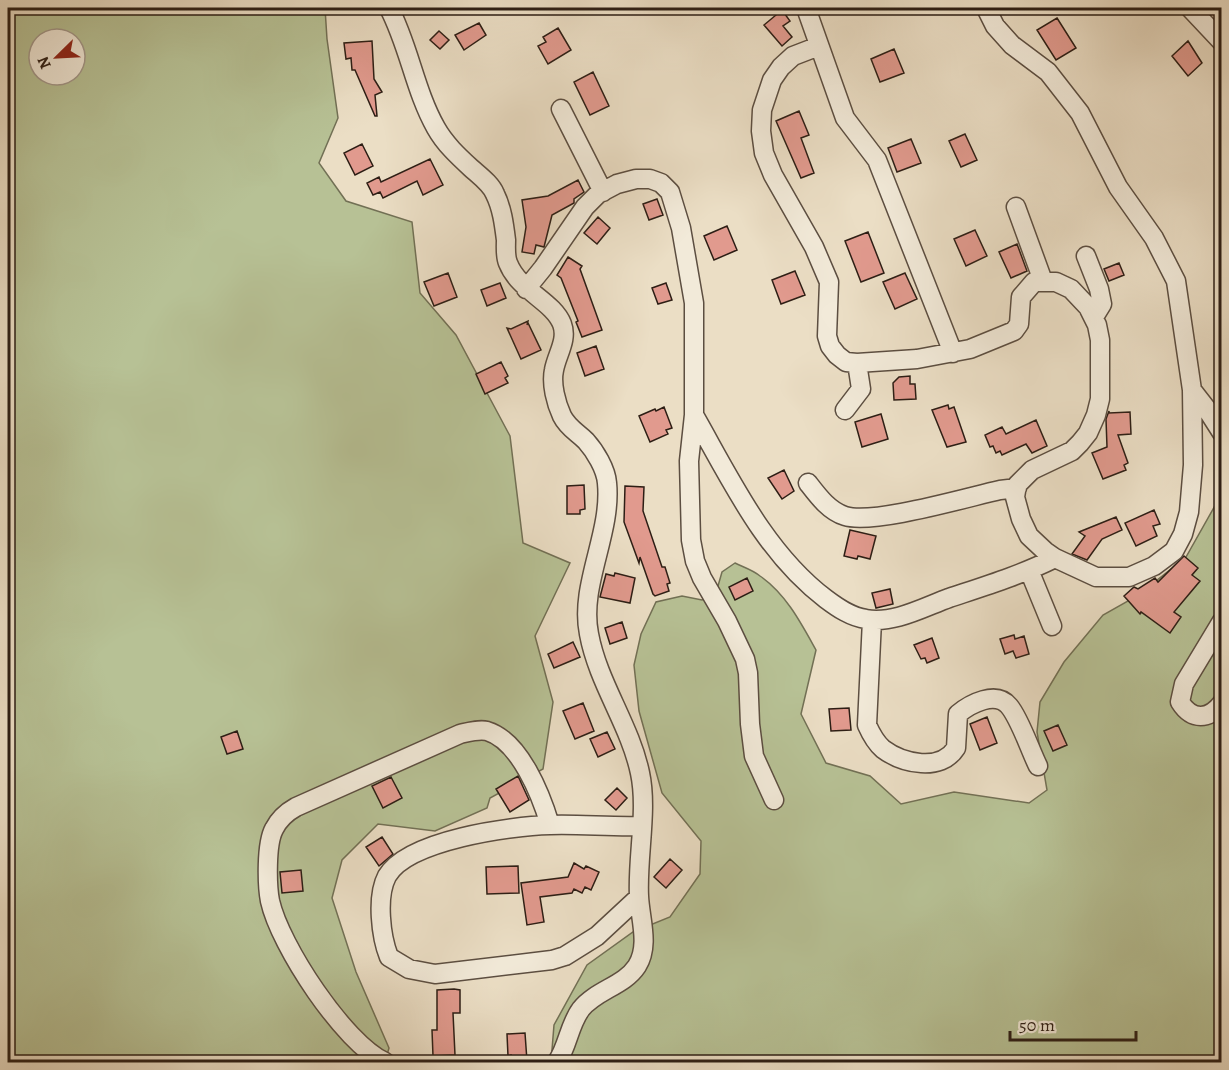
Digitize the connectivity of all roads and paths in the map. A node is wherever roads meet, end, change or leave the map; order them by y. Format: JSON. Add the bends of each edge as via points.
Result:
{"nodes":[{"id":1,"x":389,"y":8,"type":"edge"},
{"id":2,"x":806,"y":8,"type":"edge"},
{"id":3,"x":986,"y":8,"type":"edge"},
{"id":4,"x":1190,"y":8,"type":"edge"},
{"id":5,"x":1221,"y":42,"type":"edge"},
{"id":6,"x":819,"y":46,"type":"junction"},
{"id":7,"x":561,"y":109,"type":"dead end"},
{"id":8,"x":603,"y":192,"type":"junction"},
{"id":9,"x":1016,"y":207,"type":"dead end"},
{"id":10,"x":1086,"y":256,"type":"dead end"},
{"id":11,"x":1043,"y":281,"type":"junction"},
{"id":12,"x":526,"y":288,"type":"junction"},
{"id":13,"x":1094,"y":317,"type":"junction"},
{"id":14,"x":953,"y":353,"type":"junction"},
{"id":15,"x":857,"y":363,"type":"junction"},
{"id":16,"x":1192,"y":390,"type":"junction"},
{"id":17,"x":844,"y":410,"type":"dead end"},
{"id":18,"x":694,"y":415,"type":"junction"},
{"id":19,"x":1221,"y":433,"type":"edge"},
{"id":20,"x":808,"y":483,"type":"dead end"},
{"id":21,"x":1017,"y":488,"type":"junction"},
{"id":22,"x":1055,"y":558,"type":"junction"},
{"id":23,"x":1029,"y":570,"type":"junction"},
{"id":24,"x":872,"y":620,"type":"junction"},
{"id":25,"x":1221,"y":621,"type":"edge"},
{"id":26,"x":1052,"y":626,"type":"dead end"},
{"id":27,"x":1221,"y":703,"type":"edge"},
{"id":28,"x":1038,"y":766,"type":"dead end"},
{"id":29,"x":774,"y":800,"type":"dead end"},
{"id":30,"x":550,"y":825,"type":"junction"},
{"id":31,"x":641,"y":826,"type":"junction"},
{"id":32,"x":639,"y":897,"type":"junction"},
{"id":33,"x":385,"y":1062,"type":"edge"},
{"id":34,"x":557,"y":1062,"type":"edge"}],
"edges":[{"from":1,"to":12,"type":"street","via":[[438,131],[493,189],[500,205],[507,261]]},
{"from":2,"to":6,"type":"street"},
{"from":3,"to":16,"type":"street","via":[[1012,45],[1048,72],[1080,113],[1118,187],[1170,265],[1180,303]]},
{"from":4,"to":5,"type":"street"},
{"from":6,"to":14,"type":"street","via":[[845,118],[876,160]]},
{"from":6,"to":15,"type":"street","via":[[793,56],[772,80],[762,110],[761,131],[773,175],[829,282],[830,346],[846,362]]},
{"from":7,"to":8,"type":"street"},
{"from":8,"to":12,"type":"street","via":[[585,207]]},
{"from":8,"to":18,"type":"street","via":[[617,184],[650,179],[670,192],[693,295]]},
{"from":9,"to":11,"type":"street"},
{"from":10,"to":13,"type":"street","via":[[1101,304]]},
{"from":11,"to":13,"type":"street","via":[[1071,289]]},
{"from":11,"to":14,"type":"street","via":[[1034,282],[1021,297],[1019,324],[1014,331]]},
{"from":12,"to":31,"type":"street","via":[[561,322],[562,348],[554,370],[556,400],[562,417],[586,442],[607,480],[602,538],[587,604],[588,633],[640,769]]},
{"from":13,"to":21,"type":"street","via":[[1100,340],[1100,399],[1096,415],[1080,444],[1032,470]]},
{"from":14,"to":15,"type":"street"},
{"from":15,"to":17,"type":"street","via":[[861,389]]},
{"from":16,"to":19,"type":"street"},
{"from":16,"to":22,"type":"street","via":[[1193,479],[1189,512],[1174,551],[1142,572],[1113,579],[1096,577]]},
{"from":18,"to":24,"type":"street","via":[[747,508],[796,573],[841,610]]},
{"from":18,"to":29,"type":"street","via":[[689,461],[690,540],[702,578],[745,658],[754,756]]},
{"from":20,"to":21,"type":"street","via":[[835,512],[858,519]]},
{"from":21,"to":22,"type":"street","via":[[1015,497],[1029,536]]},
{"from":22,"to":23,"type":"street"},
{"from":23,"to":24,"type":"street","via":[[900,616]]},
{"from":23,"to":26,"type":"street"},
{"from":24,"to":28,"type":"street","via":[[867,725],[882,747],[896,757],[917,762],[932,764],[945,760],[956,748],[958,714],[970,704],[998,699],[1008,705]]},
{"from":25,"to":27,"type":"street","via":[[1180,694],[1180,702],[1193,715],[1211,714]]},
{"from":30,"to":31,"type":"street"},
{"from":30,"to":32,"type":"street","via":[[486,832],[446,842],[410,856],[395,867],[383,889],[382,928],[389,957],[409,969],[435,974],[552,960],[590,941]]},
{"from":30,"to":33,"type":"street","via":[[543,802],[519,758],[507,742],[485,730],[460,734],[296,807],[279,821],[271,836],[268,879],[278,925],[316,992],[343,1027],[365,1050]]},
{"from":31,"to":32,"type":"street"},
{"from":32,"to":34,"type":"street","via":[[644,935],[643,952],[636,967],[582,1008]]}]}
